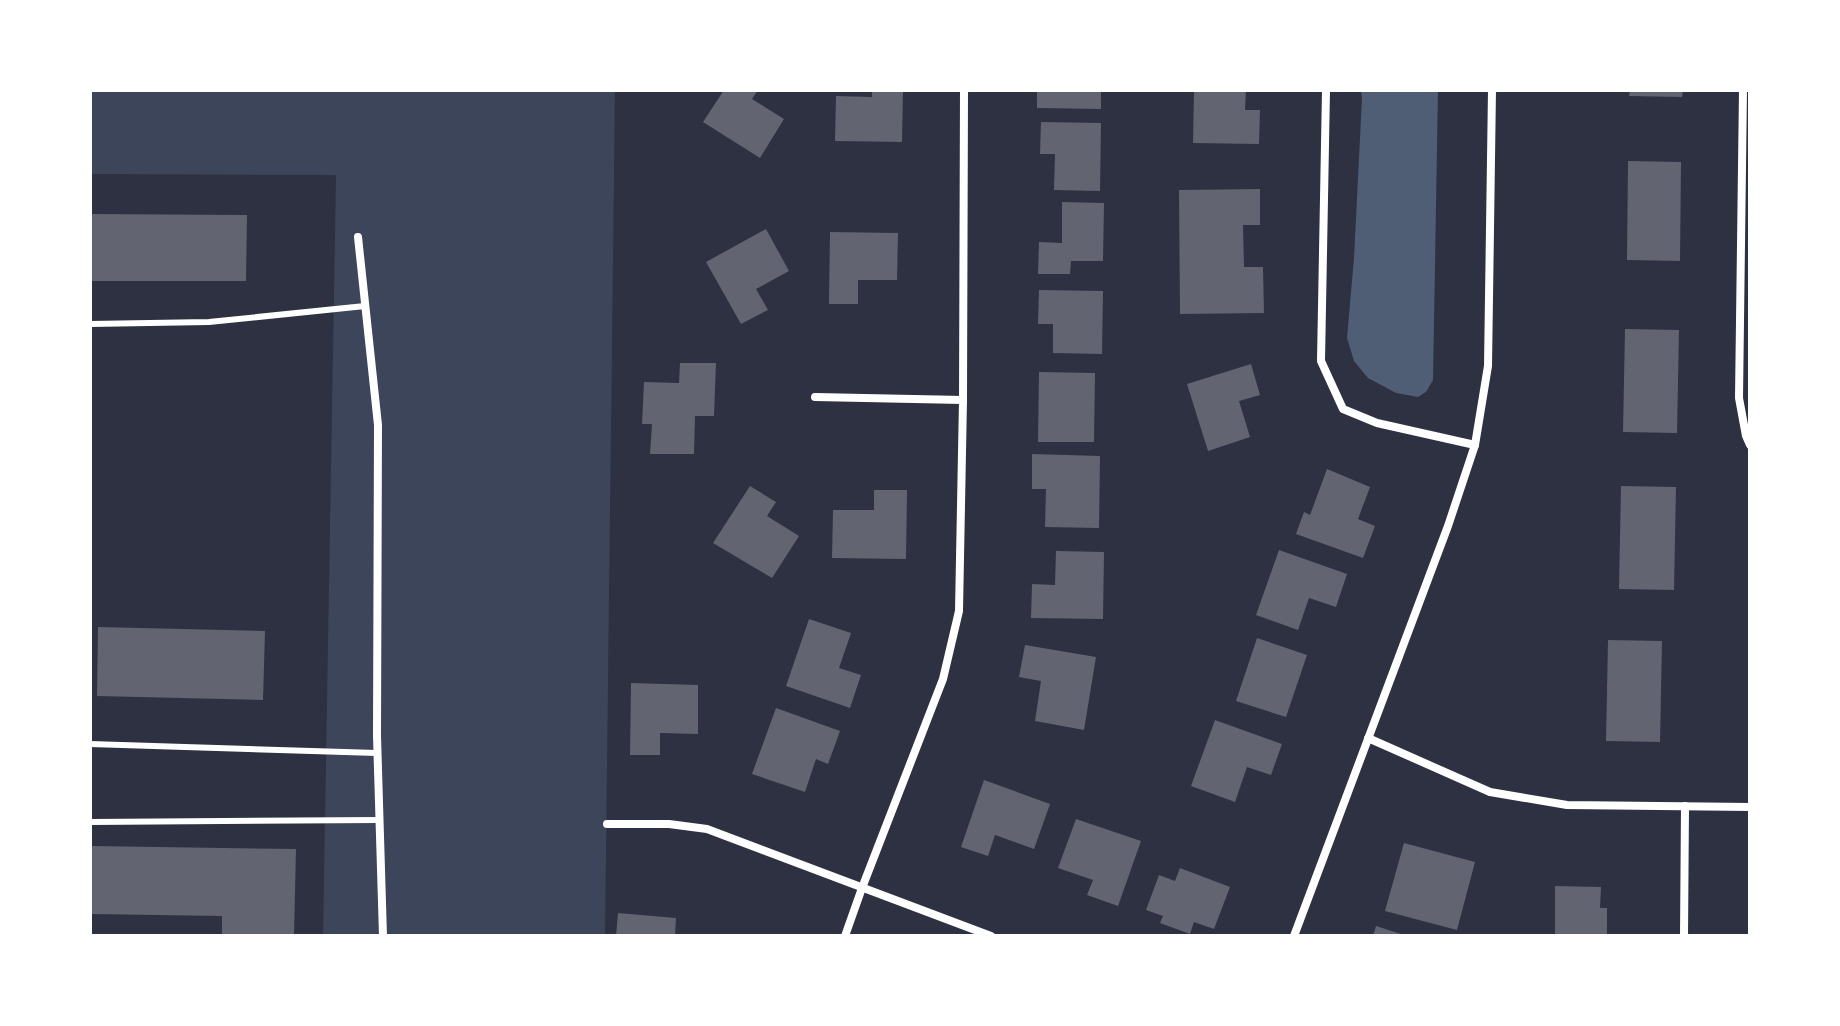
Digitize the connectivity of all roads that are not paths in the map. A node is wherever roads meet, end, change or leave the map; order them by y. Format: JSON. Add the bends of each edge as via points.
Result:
{"nodes":[{"id":1,"x":964,"y":90,"type":"edge"},
{"id":2,"x":1326,"y":90,"type":"edge"},
{"id":3,"x":1492,"y":90,"type":"edge"},
{"id":4,"x":1743,"y":90,"type":"edge"},
{"id":5,"x":358,"y":237,"type":"dead end"},
{"id":6,"x":365,"y":306,"type":"junction"},
{"id":7,"x":90,"y":324,"type":"edge"},
{"id":8,"x":815,"y":397,"type":"dead end"},
{"id":9,"x":963,"y":400,"type":"junction"},
{"id":10,"x":1475,"y":445,"type":"junction"},
{"id":11,"x":1750,"y":445,"type":"edge"},
{"id":12,"x":1368,"y":738,"type":"junction"},
{"id":13,"x":90,"y":744,"type":"edge"},
{"id":14,"x":377,"y":753,"type":"junction"},
{"id":15,"x":1685,"y":806,"type":"junction"},
{"id":16,"x":1750,"y":807,"type":"edge"},
{"id":17,"x":379,"y":820,"type":"junction"},
{"id":18,"x":90,"y":822,"type":"edge"},
{"id":19,"x":607,"y":824,"type":"dead end"},
{"id":20,"x":862,"y":888,"type":"junction"},
{"id":21,"x":383,"y":936,"type":"edge"},
{"id":22,"x":845,"y":936,"type":"edge"},
{"id":23,"x":991,"y":936,"type":"edge"},
{"id":24,"x":1294,"y":936,"type":"edge"},
{"id":25,"x":1684,"y":936,"type":"edge"}],
"edges":[{"from":1,"to":9,"type":"street"},
{"from":2,"to":10,"type":"street","via":[[1321,361],[1343,409],[1377,423]]},
{"from":3,"to":10,"type":"street","via":[[1488,366]]},
{"from":4,"to":11,"type":"street","via":[[1739,398]]},
{"from":5,"to":6,"type":"street"},
{"from":6,"to":7,"type":"lane","via":[[209,322]]},
{"from":6,"to":14,"type":"street","via":[[378,425]]},
{"from":8,"to":9,"type":"street"},
{"from":9,"to":20,"type":"street","via":[[959,611],[943,679]]},
{"from":10,"to":12,"type":"street"},
{"from":12,"to":15,"type":"street","via":[[1490,792],[1567,805]]},
{"from":12,"to":24,"type":"street"},
{"from":13,"to":14,"type":"lane"},
{"from":14,"to":17,"type":"street"},
{"from":15,"to":16,"type":"street"},
{"from":15,"to":25,"type":"street"},
{"from":17,"to":18,"type":"lane"},
{"from":17,"to":21,"type":"street"},
{"from":19,"to":20,"type":"street","via":[[707,829]]},
{"from":20,"to":22,"type":"street"},
{"from":20,"to":23,"type":"street"}]}
